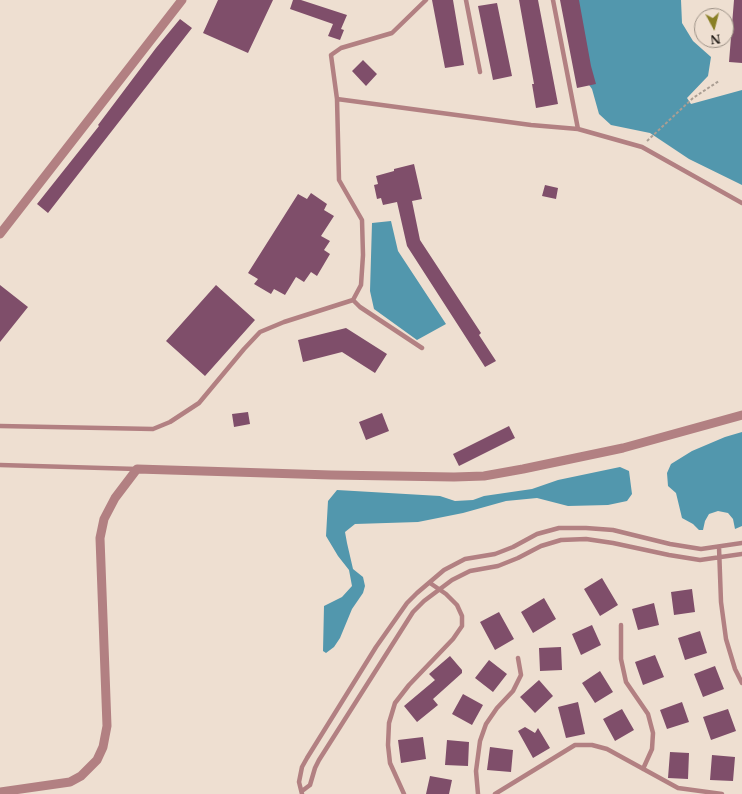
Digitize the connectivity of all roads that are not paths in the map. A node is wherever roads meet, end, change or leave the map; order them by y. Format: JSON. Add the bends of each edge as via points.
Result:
{"nodes":[{"id":1,"x":182,"y":0,"type":"edge"},
{"id":2,"x":426,"y":0,"type":"edge"},
{"id":3,"x":466,"y":0,"type":"edge"},
{"id":4,"x":553,"y":0,"type":"edge"},
{"id":5,"x":480,"y":72,"type":"dead end"},
{"id":6,"x":337,"y":99,"type":"junction"},
{"id":7,"x":578,"y":129,"type":"junction"},
{"id":8,"x":742,"y":203,"type":"edge"},
{"id":9,"x":0,"y":234,"type":"edge"},
{"id":10,"x":353,"y":300,"type":"junction"},
{"id":11,"x":422,"y":348,"type":"dead end"},
{"id":12,"x":742,"y":415,"type":"edge"},
{"id":13,"x":0,"y":426,"type":"edge"},
{"id":14,"x":0,"y":465,"type":"edge"},
{"id":15,"x":137,"y":469,"type":"junction"},
{"id":16,"x":742,"y":544,"type":"edge"},
{"id":17,"x":719,"y":547,"type":"junction"},
{"id":18,"x":742,"y":554,"type":"edge"},
{"id":19,"x":719,"y":557,"type":"junction"},
{"id":20,"x":430,"y":582,"type":"junction"},
{"id":21,"x":439,"y":589,"type":"junction"},
{"id":22,"x":621,"y":625,"type":"dead end"},
{"id":23,"x":518,"y":658,"type":"dead end"},
{"id":24,"x":742,"y":683,"type":"edge"},
{"id":25,"x":643,"y":769,"type":"junction"},
{"id":26,"x":0,"y":792,"type":"edge"},
{"id":27,"x":302,"y":793,"type":"edge"},
{"id":28,"x":404,"y":794,"type":"edge"},
{"id":29,"x":478,"y":794,"type":"edge"},
{"id":30,"x":495,"y":794,"type":"edge"},
{"id":31,"x":722,"y":794,"type":"edge"}],
"edges":[{"from":1,"to":9,"type":"street"},
{"from":2,"to":6,"type":"lane","via":[[392,33],[341,48],[330,55]]},
{"from":3,"to":5,"type":"lane"},
{"from":4,"to":7,"type":"lane"},
{"from":6,"to":7,"type":"lane"},
{"from":6,"to":10,"type":"lane","via":[[339,180],[362,220],[364,255],[361,285]]},
{"from":7,"to":8,"type":"lane","via":[[642,147]]},
{"from":10,"to":11,"type":"lane"},
{"from":10,"to":13,"type":"lane","via":[[260,332],[199,403],[170,422],[153,429]]},
{"from":12,"to":15,"type":"street","via":[[622,448],[484,476]]},
{"from":14,"to":15,"type":"lane"},
{"from":15,"to":26,"type":"street","via":[[115,498],[104,519],[100,538],[107,726],[103,747],[97,760],[81,776],[70,782]]},
{"from":16,"to":17,"type":"lane"},
{"from":17,"to":19,"type":"lane"},
{"from":17,"to":20,"type":"lane","via":[[693,548],[613,530],[559,528],[537,534],[495,554],[465,559],[444,570]]},
{"from":18,"to":19,"type":"lane"},
{"from":19,"to":21,"type":"lane","via":[[700,560],[586,539],[561,540],[541,546],[498,566],[470,571]]},
{"from":19,"to":24,"type":"lane","via":[[726,639]]},
{"from":20,"to":21,"type":"lane"},
{"from":20,"to":27,"type":"lane","via":[[407,603],[395,620],[307,758],[299,782]]},
{"from":21,"to":27,"type":"lane","via":[[413,612],[402,628],[319,760],[310,785]]},
{"from":21,"to":28,"type":"lane","via":[[457,605],[462,616],[462,626],[454,639],[395,703],[388,723],[390,762]]},
{"from":22,"to":25,"type":"lane","via":[[621,659],[626,682],[648,714],[653,733],[652,749]]},
{"from":23,"to":29,"type":"lane","via":[[521,675],[513,691],[486,724],[480,741],[476,771]]},
{"from":25,"to":30,"type":"lane","via":[[607,749],[592,745],[574,745]]},
{"from":25,"to":31,"type":"lane","via":[[678,788]]}]}
